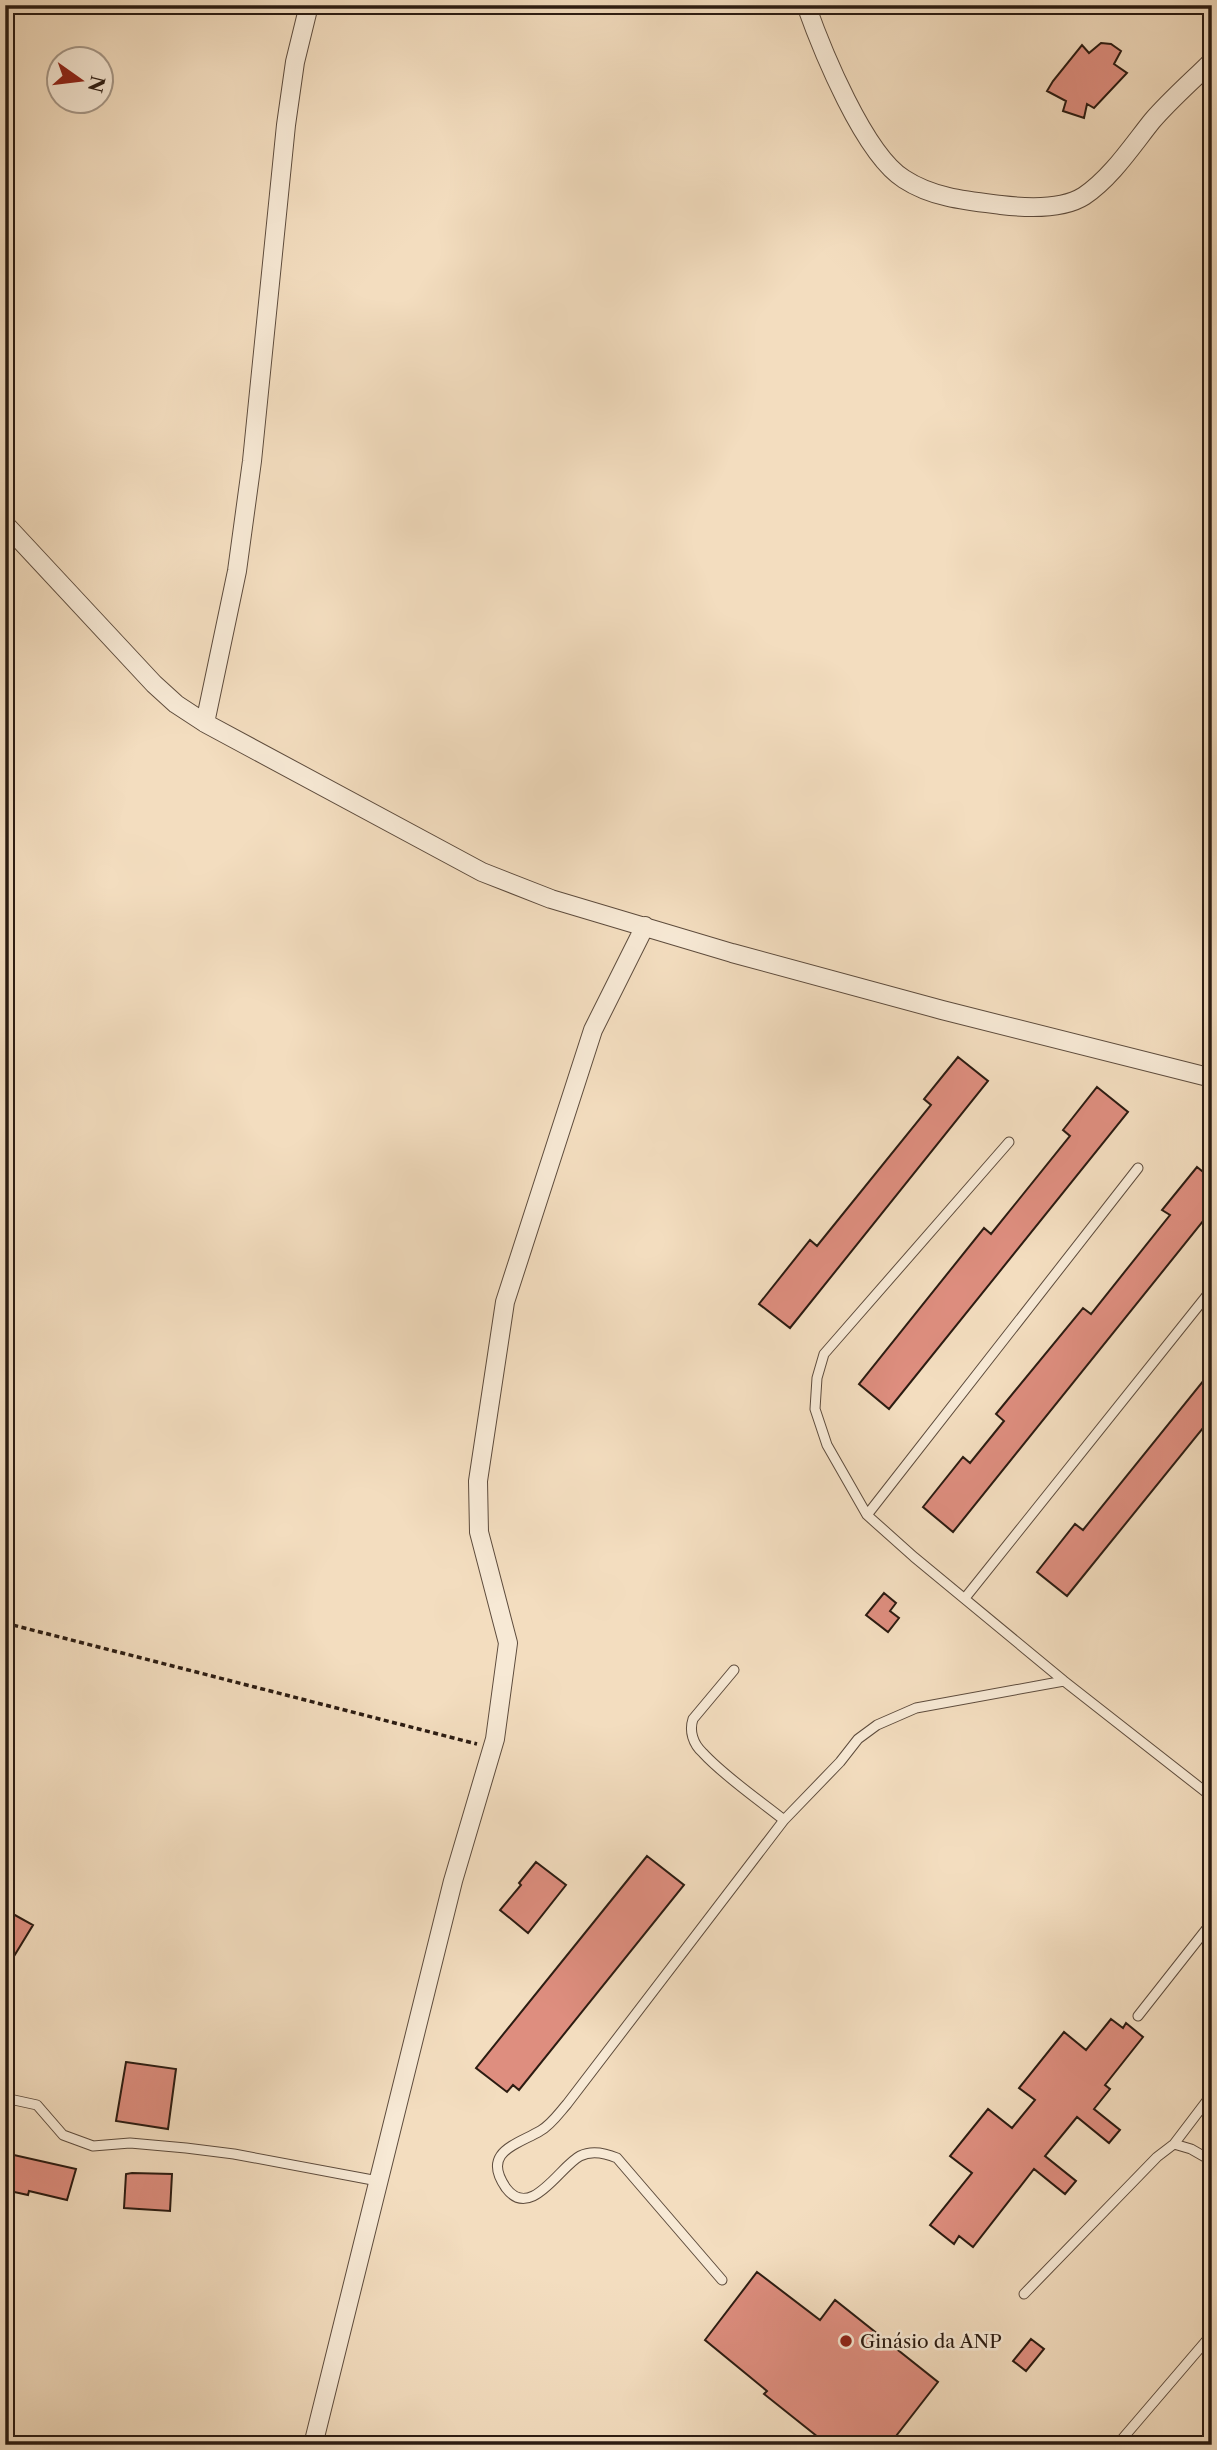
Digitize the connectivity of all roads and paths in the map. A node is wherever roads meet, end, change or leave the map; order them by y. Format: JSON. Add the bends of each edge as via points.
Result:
{"nodes":[{"id":1,"x":309,"y":5,"type":"edge"},
{"id":2,"x":806,"y":5,"type":"edge"},
{"id":3,"x":1212,"y":61,"type":"edge"},
{"id":4,"x":5,"y":524,"type":"edge"},
{"id":5,"x":205,"y":723,"type":"junction"},
{"id":6,"x":645,"y":926,"type":"junction"},
{"id":7,"x":1212,"y":1078,"type":"edge"},
{"id":8,"x":1009,"y":1142,"type":"dead end"},
{"id":9,"x":1138,"y":1168,"type":"dead end"},
{"id":10,"x":1212,"y":1289,"type":"edge"},
{"id":11,"x":867,"y":1515,"type":"junction"},
{"id":12,"x":965,"y":1598,"type":"junction"},
{"id":13,"x":5,"y":1623,"type":"edge"},
{"id":14,"x":734,"y":1670,"type":"dead end"},
{"id":15,"x":1064,"y":1681,"type":"junction"},
{"id":16,"x":493,"y":1748,"type":"junction"},
{"id":17,"x":1212,"y":1797,"type":"edge"},
{"id":18,"x":783,"y":1820,"type":"junction"},
{"id":19,"x":1212,"y":1922,"type":"edge"},
{"id":20,"x":1138,"y":2016,"type":"dead end"},
{"id":21,"x":1212,"y":2094,"type":"edge"},
{"id":22,"x":5,"y":2098,"type":"edge"},
{"id":23,"x":1174,"y":2144,"type":"junction"},
{"id":24,"x":1212,"y":2161,"type":"edge"},
{"id":25,"x":379,"y":2180,"type":"junction"},
{"id":26,"x":722,"y":2280,"type":"dead end"},
{"id":27,"x":1024,"y":2294,"type":"dead end"},
{"id":28,"x":1212,"y":2334,"type":"edge"},
{"id":29,"x":313,"y":2445,"type":"edge"},
{"id":30,"x":1117,"y":2445,"type":"edge"}],
"edges":[{"from":1,"to":5,"type":"street","via":[[286,125],[237,571]]},
{"from":2,"to":3,"type":"street","via":[[853,113],[887,165],[904,179],[955,199],[1047,206],[1085,195]]},
{"from":4,"to":5,"type":"street","via":[[154,684]]},
{"from":5,"to":6,"type":"street","via":[[482,872],[551,899]]},
{"from":6,"to":7,"type":"street","via":[[942,1010]]},
{"from":6,"to":16,"type":"street","via":[[593,1030],[505,1303],[478,1480],[479,1532],[508,1643]]},
{"from":8,"to":11,"type":"lane","via":[[824,1354],[815,1409],[827,1445]]},
{"from":9,"to":11,"type":"lane"},
{"from":10,"to":12,"type":"lane"},
{"from":11,"to":12,"type":"lane"},
{"from":12,"to":15,"type":"lane"},
{"from":13,"to":16,"type":"path"},
{"from":14,"to":18,"type":"lane","via":[[693,1719],[692,1734],[702,1753]]},
{"from":15,"to":17,"type":"lane"},
{"from":15,"to":18,"type":"lane","via":[[916,1708],[877,1725],[858,1739]]},
{"from":16,"to":25,"type":"street","via":[[453,1881]]},
{"from":18,"to":26,"type":"lane","via":[[567,2104],[543,2129],[507,2148],[498,2162],[505,2186],[525,2198],[543,2190],[582,2155],[594,2152],[617,2158]]},
{"from":19,"to":20,"type":"lane"},
{"from":21,"to":23,"type":"lane"},
{"from":22,"to":25,"type":"lane","via":[[37,2105],[63,2135],[93,2147],[130,2143],[186,2148]]},
{"from":23,"to":24,"type":"lane"},
{"from":23,"to":27,"type":"lane"},
{"from":25,"to":29,"type":"street"},
{"from":28,"to":30,"type":"lane"}]}
